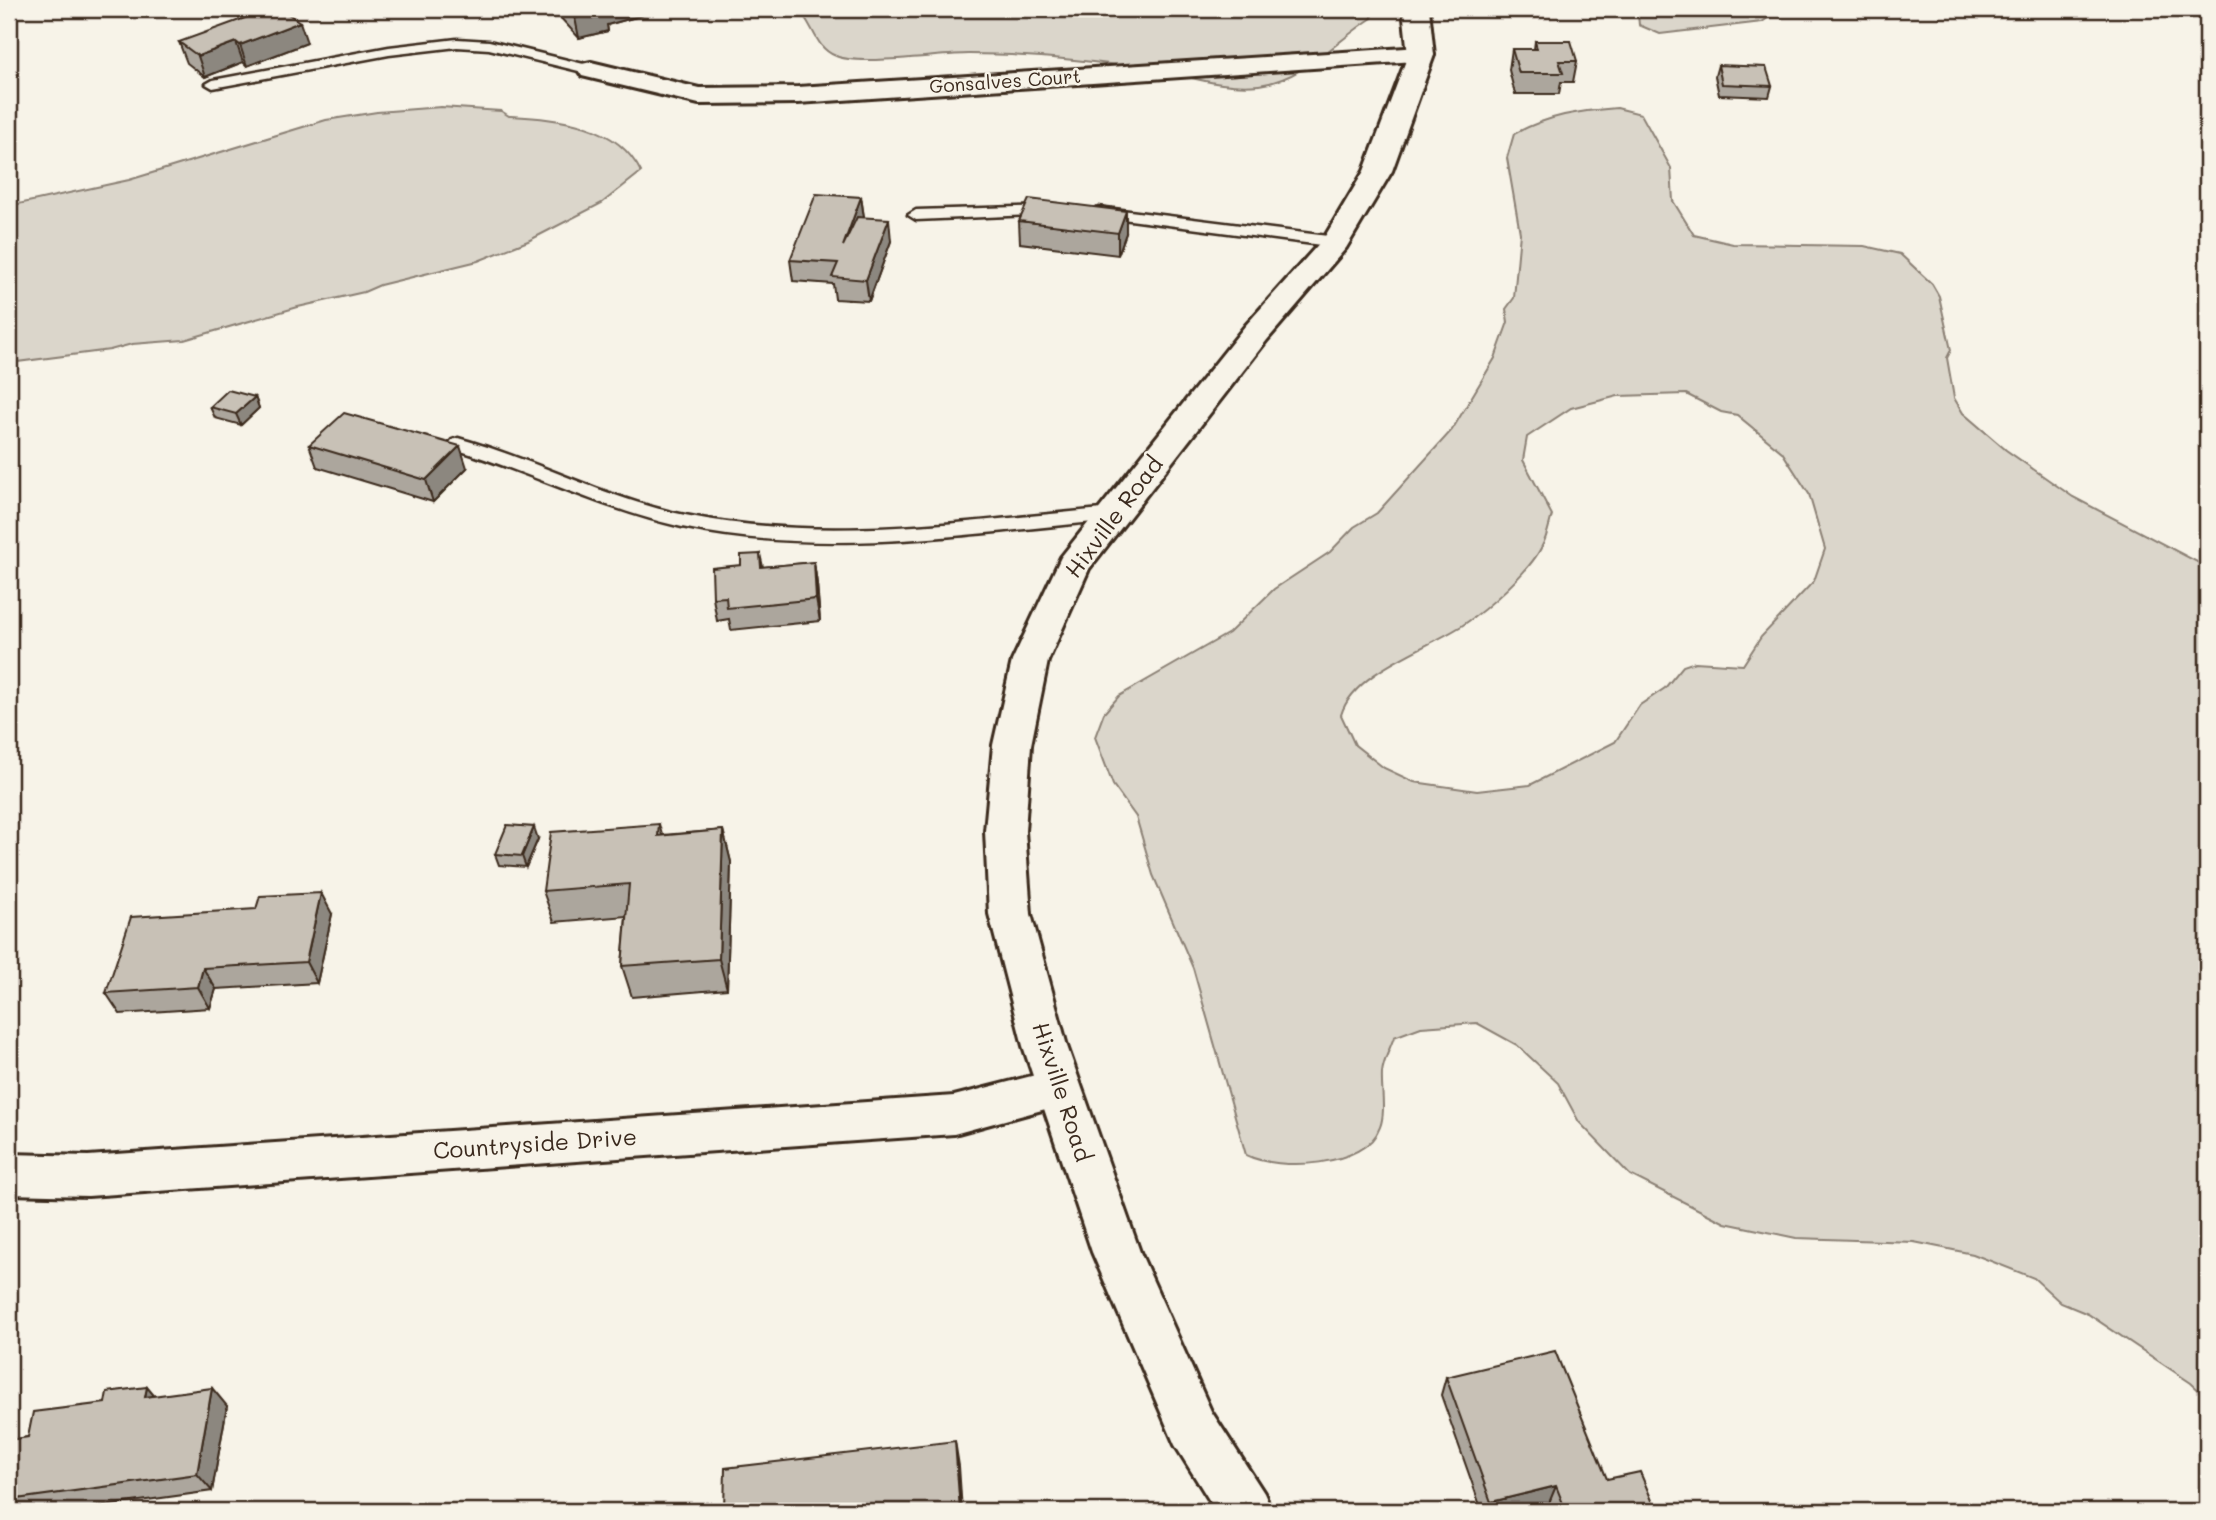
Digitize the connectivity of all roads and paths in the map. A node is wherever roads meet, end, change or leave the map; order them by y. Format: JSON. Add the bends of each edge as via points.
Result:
{"nodes":[{"id":1,"x":1416,"y":9,"type":"edge"},
{"id":2,"x":1422,"y":54,"type":"junction"},
{"id":3,"x":591,"y":71,"type":"joint"},
{"id":4,"x":214,"y":84,"type":"dead end"},
{"id":5,"x":916,"y":215,"type":"dead end"},
{"id":6,"x":1336,"y":242,"type":"junction"},
{"id":7,"x":458,"y":444,"type":"edge"},
{"id":8,"x":1115,"y":514,"type":"junction"},
{"id":9,"x":1059,"y":1088,"type":"junction"},
{"id":10,"x":9,"y":1174,"type":"edge"},
{"id":11,"x":1246,"y":1511,"type":"edge"}],
"edges":[{"from":1,"to":2,"type":"street","name":"Hixville Road"},
{"from":2,"to":3,"type":"street","name":"Gonsalves Court","via":[[724,98]]},
{"from":2,"to":6,"type":"street","name":"Hixville Road","via":[[1378,171]]},
{"from":3,"to":4,"type":"lane","via":[[510,49],[457,43]]},
{"from":5,"to":6,"type":"lane","via":[[1108,212]]},
{"from":6,"to":8,"type":"street","name":"Hixville Road","via":[[1256,333]]},
{"from":7,"to":8,"type":"lane","via":[[637,510],[760,532],[843,537]]},
{"from":8,"to":9,"type":"street","name":"Hixville Road","via":[[1073,565],[1030,661],[1012,745],[1005,831],[1010,914]]},
{"from":9,"to":10,"type":"street","name":"Countryside Drive","via":[[954,1115],[88,1175]]},
{"from":9,"to":11,"type":"street","name":"Hixville Road","via":[[1116,1252],[1188,1416]]}]}
